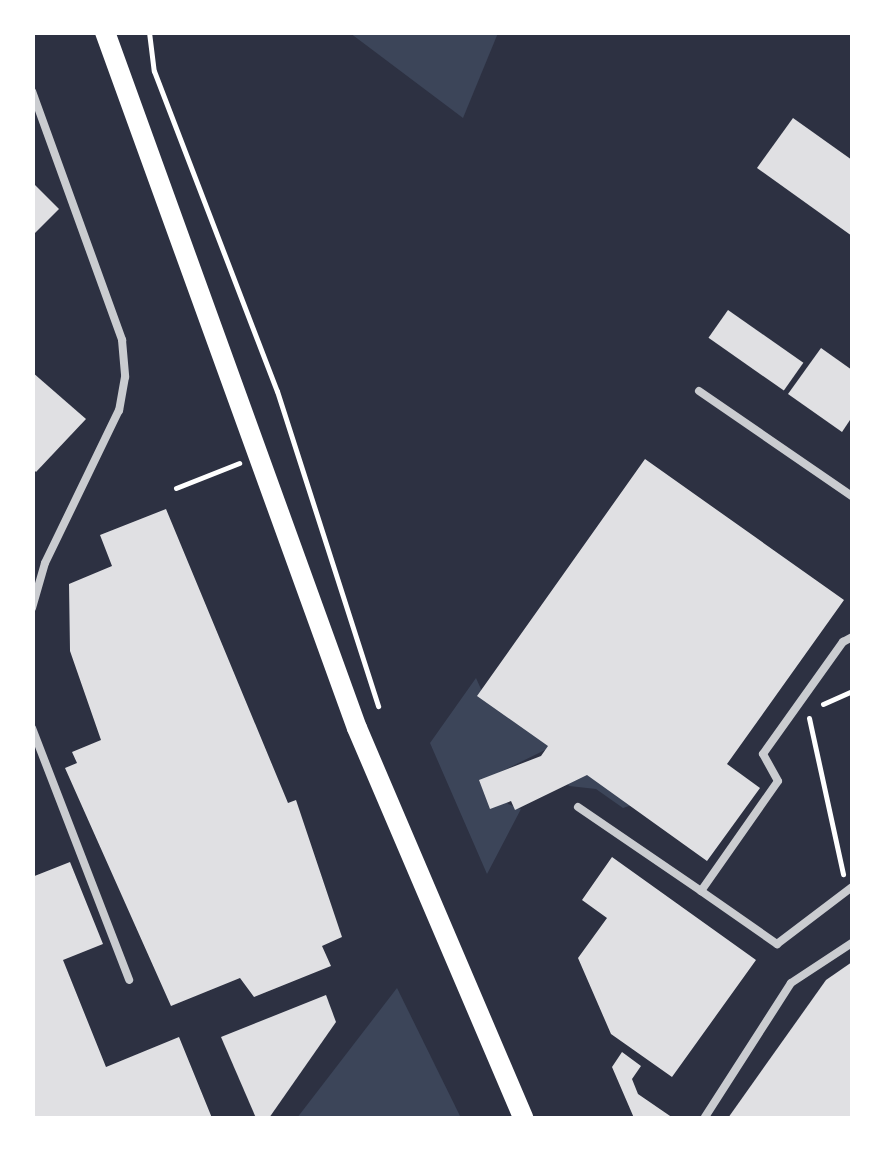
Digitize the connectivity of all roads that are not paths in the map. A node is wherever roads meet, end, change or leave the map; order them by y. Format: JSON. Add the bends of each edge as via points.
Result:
{"nodes":[{"id":1,"x":105,"y":32,"type":"edge"},
{"id":2,"x":32,"y":90,"type":"edge"},
{"id":3,"x":698,"y":391,"type":"dead end"},
{"id":4,"x":852,"y":496,"type":"edge"},
{"id":5,"x":32,"y":608,"type":"edge"},
{"id":6,"x":852,"y":638,"type":"edge"},
{"id":7,"x":32,"y":728,"type":"edge"},
{"id":8,"x":578,"y":806,"type":"dead end"},
{"id":9,"x":849,"y":886,"type":"edge"},
{"id":10,"x":701,"y":892,"type":"junction"},
{"id":11,"x":852,"y":942,"type":"edge"},
{"id":12,"x":129,"y":980,"type":"dead end"},
{"id":13,"x":705,"y":1116,"type":"edge"},
{"id":14,"x":523,"y":1118,"type":"edge"}],
"edges":[{"from":1,"to":14,"type":"main road","via":[[357,728]]},
{"from":2,"to":5,"type":"lane","via":[[122,340],[125,376],[119,410],[45,563]]},
{"from":3,"to":4,"type":"lane"},
{"from":6,"to":10,"type":"lane","via":[[763,754],[778,781]]},
{"from":7,"to":12,"type":"lane"},
{"from":8,"to":10,"type":"lane"},
{"from":9,"to":10,"type":"lane","via":[[777,944]]},
{"from":11,"to":13,"type":"lane","via":[[791,983]]}]}
